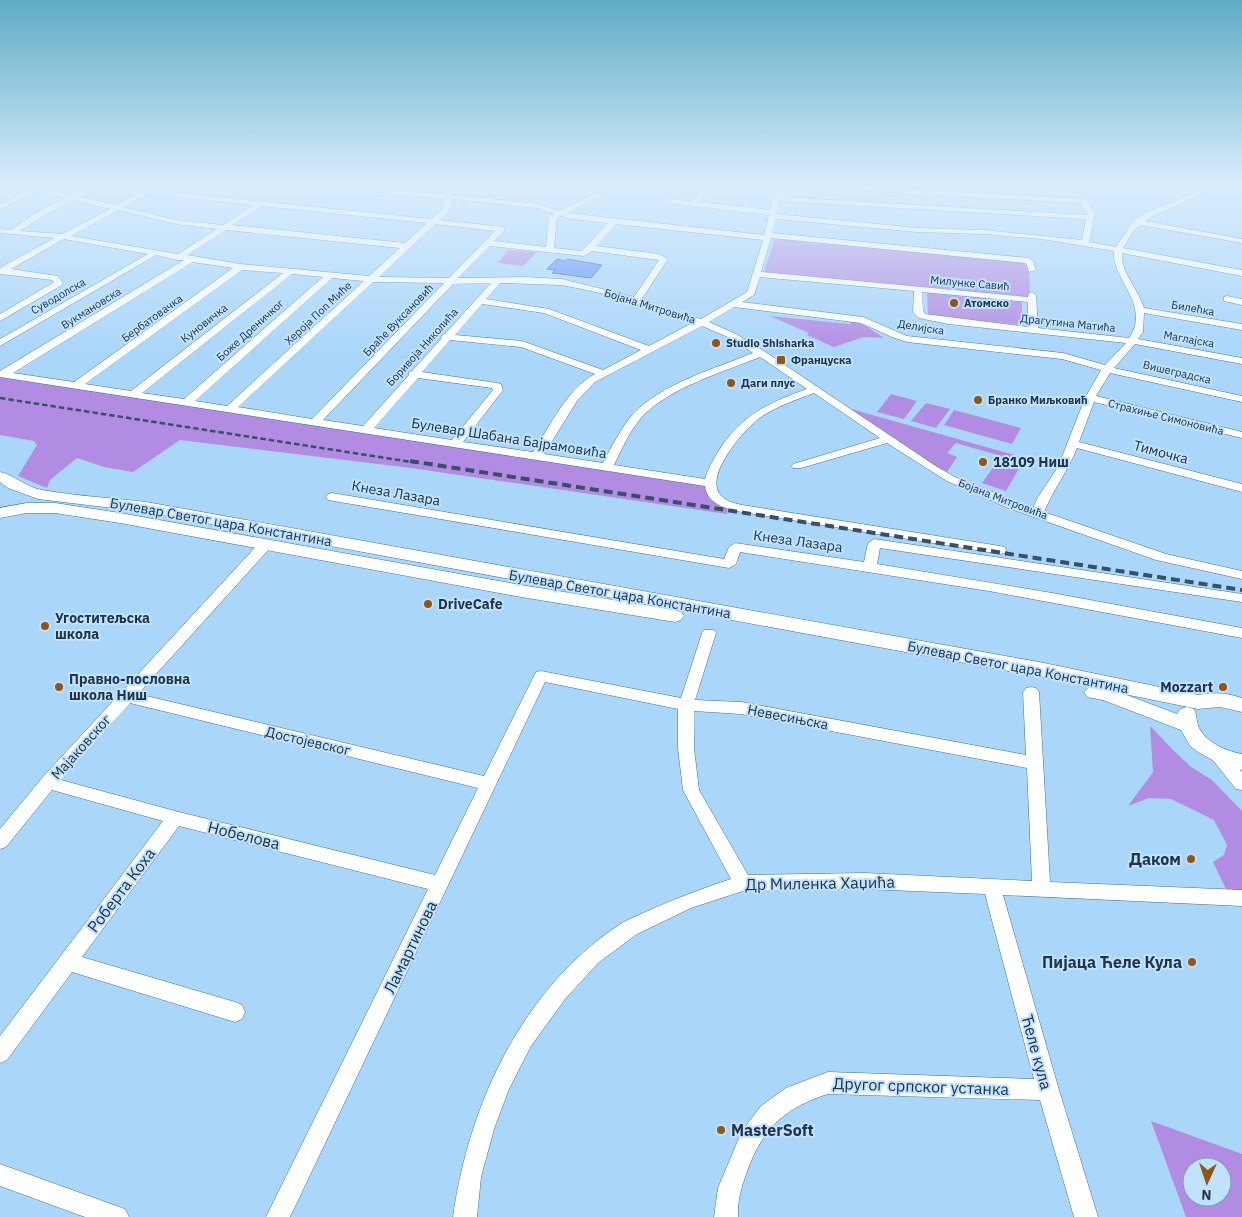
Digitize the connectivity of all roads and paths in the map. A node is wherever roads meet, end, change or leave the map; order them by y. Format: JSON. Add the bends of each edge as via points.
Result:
{"nodes":[{"id":1,"x":55,"y":242,"type":"edge"},
{"id":2,"x":89,"y":242,"type":"edge"},
{"id":3,"x":201,"y":242,"type":"edge"},
{"id":4,"x":365,"y":242,"type":"edge"},
{"id":5,"x":411,"y":242,"type":"edge"},
{"id":6,"x":551,"y":242,"type":"edge"},
{"id":7,"x":596,"y":242,"type":"edge"},
{"id":8,"x":766,"y":242,"type":"edge"},
{"id":9,"x":828,"y":242,"type":"edge"},
{"id":10,"x":1075,"y":242,"type":"edge"},
{"id":11,"x":1124,"y":242,"type":"edge"},
{"id":12,"x":488,"y":243,"type":"joint"},
{"id":13,"x":1085,"y":243,"type":"joint"},
{"id":14,"x":406,"y":246,"type":"junction"},
{"id":15,"x":591,"y":248,"type":"junction"},
{"id":16,"x":1118,"y":250,"type":"junction"},
{"id":17,"x":550,"y":251,"type":"junction"},
{"id":18,"x":153,"y":254,"type":"junction"},
{"id":19,"x":177,"y":258,"type":"junction"},
{"id":20,"x":190,"y":260,"type":"junction"},
{"id":21,"x":240,"y":267,"type":"junction"},
{"id":22,"x":1032,"y":270,"type":"dead end"},
{"id":23,"x":1,"y":271,"type":"edge"},
{"id":24,"x":291,"y":271,"type":"junction"},
{"id":25,"x":1242,"y":273,"type":"edge"},
{"id":26,"x":756,"y":274,"type":"junction"},
{"id":27,"x":330,"y":275,"type":"junction"},
{"id":28,"x":372,"y":278,"type":"junction"},
{"id":29,"x":498,"y":280,"type":"junction"},
{"id":30,"x":452,"y":281,"type":"junction"},
{"id":31,"x":918,"y":289,"type":"junction"},
{"id":32,"x":636,"y":300,"type":"junction"},
{"id":33,"x":1227,"y":300,"type":"dead end"},
{"id":34,"x":480,"y":301,"type":"junction"},
{"id":35,"x":1242,"y":302,"type":"edge"},
{"id":36,"x":733,"y":304,"type":"junction"},
{"id":37,"x":1140,"y":310,"type":"junction"},
{"id":38,"x":0,"y":318,"type":"edge"},
{"id":39,"x":702,"y":322,"type":"junction"},
{"id":40,"x":1242,"y":327,"type":"edge"},
{"id":41,"x":1033,"y":330,"type":"junction"},
{"id":42,"x":445,"y":337,"type":"junction"},
{"id":43,"x":1132,"y":341,"type":"junction"},
{"id":44,"x":0,"y":343,"type":"edge"},
{"id":45,"x":648,"y":349,"type":"junction"},
{"id":46,"x":761,"y":353,"type":"junction"},
{"id":47,"x":1242,"y":361,"type":"edge"},
{"id":48,"x":1107,"y":369,"type":"junction"},
{"id":49,"x":602,"y":373,"type":"junction"},
{"id":50,"x":2,"y":374,"type":"edge"},
{"id":51,"x":414,"y":374,"type":"junction"},
{"id":52,"x":76,"y":386,"type":"junction"},
{"id":53,"x":815,"y":389,"type":"junction"},
{"id":54,"x":132,"y":395,"type":"junction"},
{"id":55,"x":1090,"y":398,"type":"junction"},
{"id":56,"x":1242,"y":399,"type":"edge"},
{"id":57,"x":186,"y":403,"type":"junction"},
{"id":58,"x":230,"y":410,"type":"junction"},
{"id":59,"x":314,"y":423,"type":"junction"},
{"id":60,"x":366,"y":430,"type":"junction"},
{"id":61,"x":1242,"y":435,"type":"edge"},
{"id":62,"x":888,"y":438,"type":"junction"},
{"id":63,"x":1073,"y":444,"type":"junction"},
{"id":64,"x":454,"y":445,"type":"junction"},
{"id":65,"x":536,"y":457,"type":"junction"},
{"id":66,"x":797,"y":466,"type":"dead end"},
{"id":67,"x":606,"y":468,"type":"junction"},
{"id":68,"x":7,"y":481,"type":"edge"},
{"id":69,"x":711,"y":483,"type":"junction"},
{"id":70,"x":1242,"y":488,"type":"edge"},
{"id":71,"x":332,"y":496,"type":"dead end"},
{"id":72,"x":0,"y":507,"type":"edge"},
{"id":73,"x":0,"y":513,"type":"edge"},
{"id":74,"x":1037,"y":514,"type":"junction"},
{"id":75,"x":266,"y":544,"type":"junction"},
{"id":76,"x":1000,"y":550,"type":"dead end"},
{"id":77,"x":870,"y":566,"type":"junction"},
{"id":78,"x":1242,"y":575,"type":"edge"},
{"id":79,"x":1242,"y":598,"type":"edge"},
{"id":80,"x":1242,"y":632,"type":"edge"},
{"id":81,"x":709,"y":633,"type":"dead end"},
{"id":82,"x":541,"y":676,"type":"joint"},
{"id":83,"x":1031,"y":692,"type":"dead end"},
{"id":84,"x":126,"y":697,"type":"junction"},
{"id":85,"x":1198,"y":702,"type":"junction"},
{"id":86,"x":686,"y":705,"type":"junction"},
{"id":87,"x":1242,"y":705,"type":"edge"},
{"id":88,"x":1187,"y":725,"type":"junction"},
{"id":89,"x":1218,"y":755,"type":"junction"},
{"id":90,"x":1242,"y":762,"type":"edge"},
{"id":91,"x":1035,"y":763,"type":"junction"},
{"id":92,"x":48,"y":783,"type":"junction"},
{"id":93,"x":489,"y":784,"type":"junction"},
{"id":94,"x":1242,"y":784,"type":"edge"},
{"id":95,"x":175,"y":818,"type":"junction"},
{"id":96,"x":0,"y":842,"type":"edge"},
{"id":97,"x":743,"y":882,"type":"junction"},
{"id":98,"x":441,"y":884,"type":"junction"},
{"id":99,"x":992,"y":887,"type":"junction"},
{"id":100,"x":1041,"y":890,"type":"junction"},
{"id":101,"x":1242,"y":898,"type":"edge"},
{"id":102,"x":68,"y":962,"type":"junction"},
{"id":103,"x":235,"y":1012,"type":"dead end"},
{"id":104,"x":0,"y":1053,"type":"edge"},
{"id":105,"x":1048,"y":1090,"type":"junction"},
{"id":106,"x":0,"y":1175,"type":"edge"},
{"id":107,"x":117,"y":1217,"type":"edge"},
{"id":108,"x":278,"y":1217,"type":"edge"},
{"id":109,"x":465,"y":1217,"type":"edge"},
{"id":110,"x":726,"y":1217,"type":"edge"},
{"id":111,"x":1086,"y":1217,"type":"edge"}],
"edges":[{"from":1,"to":23,"type":"street"},
{"from":2,"to":18,"type":"street","name":"Бојана Митровића"},
{"from":3,"to":19,"type":"street"},
{"from":4,"to":14,"type":"street"},
{"from":5,"to":14,"type":"street","name":"Хероја Поп Миће"},
{"from":6,"to":17,"type":"street"},
{"from":7,"to":15,"type":"street"},
{"from":8,"to":26,"type":"street"},
{"from":9,"to":22,"type":"street","via":[[1029,261]]},
{"from":10,"to":13,"type":"street"},
{"from":11,"to":16,"type":"street"},
{"from":12,"to":17,"type":"street"},
{"from":12,"to":30,"type":"street","name":"Браће Вуксановић"},
{"from":13,"to":16,"type":"street"},
{"from":14,"to":28,"type":"street","name":"Хероја Поп Миће"},
{"from":15,"to":17,"type":"street","via":[[580,254]]},
{"from":15,"to":32,"type":"street","via":[[664,259]]},
{"from":16,"to":25,"type":"street"},
{"from":16,"to":37,"type":"street","via":[[1117,261],[1134,291]]},
{"from":18,"to":19,"type":"street","name":"Бојана Митровића"},
{"from":18,"to":44,"type":"street","name":"Суводолска"},
{"from":19,"to":20,"type":"street","name":"Бојана Митровића"},
{"from":20,"to":21,"type":"street","name":"Бојана Митровића"},
{"from":20,"to":50,"type":"street","name":"Вукмановска"},
{"from":21,"to":24,"type":"street","name":"Бојана Митровића"},
{"from":21,"to":52,"type":"street","name":"Бербатовачка"},
{"from":23,"to":38,"type":"street","via":[[55,278],[59,283]]},
{"from":24,"to":27,"type":"street","name":"Бојана Митровића"},
{"from":24,"to":54,"type":"street","name":"Куновичка"},
{"from":26,"to":31,"type":"street","name":"Милунке Савић"},
{"from":26,"to":36,"type":"street","via":[[751,293]]},
{"from":27,"to":28,"type":"street","name":"Бојана Митровића"},
{"from":27,"to":57,"type":"street","name":"Боже Дреничког"},
{"from":28,"to":30,"type":"street","name":"Бојана Митровића"},
{"from":28,"to":58,"type":"street","name":"Хероја Поп Миће"},
{"from":29,"to":30,"type":"street","name":"Бојана Митровића"},
{"from":29,"to":32,"type":"street","name":"Бојана Митровића","via":[[562,282]]},
{"from":29,"to":34,"type":"street","name":"Боривоја Николића"},
{"from":30,"to":59,"type":"street","name":"Браће Вуксановић"},
{"from":31,"to":41,"type":"street","name":"Драгутина Матића","via":[[920,314],[942,320]]},
{"from":31,"to":41,"type":"street","name":"Милунке Савић","via":[[1032,297]]},
{"from":32,"to":39,"type":"street","name":"Бојана Митровића"},
{"from":33,"to":35,"type":"street"},
{"from":34,"to":42,"type":"street","name":"Боривоја Николића"},
{"from":34,"to":45,"type":"street","via":[[546,311]]},
{"from":36,"to":39,"type":"street"},
{"from":36,"to":48,"type":"street","name":"Делијска","via":[[851,318],[877,324],[899,338],[1052,355]]},
{"from":37,"to":40,"type":"street","name":"Билећка"},
{"from":37,"to":43,"type":"street","via":[[1140,326]]},
{"from":39,"to":45,"type":"street"},
{"from":39,"to":46,"type":"street","name":"Бојана Митровића"},
{"from":41,"to":43,"type":"street","name":"Драгутина Матића"},
{"from":42,"to":49,"type":"street","via":[[522,344]]},
{"from":42,"to":51,"type":"street","name":"Боривоја Николића"},
{"from":43,"to":47,"type":"street","name":"Маглајска"},
{"from":43,"to":48,"type":"street"},
{"from":45,"to":49,"type":"street"},
{"from":46,"to":53,"type":"street","name":"Бојана Митровића"},
{"from":46,"to":67,"type":"street","via":[[654,402],[638,414]]},
{"from":48,"to":55,"type":"street"},
{"from":48,"to":56,"type":"street","name":"Вишеградска"},
{"from":49,"to":65,"type":"street","via":[[573,399]]},
{"from":50,"to":52,"type":"street","name":"Булевар Шабана Бајрамовића"},
{"from":51,"to":60,"type":"street","name":"Боривоја Николића"},
{"from":51,"to":64,"type":"street","via":[[497,386],[498,390]]},
{"from":52,"to":54,"type":"street","name":"Булевар Шабана Бајрамовића"},
{"from":53,"to":62,"type":"street","name":"Бојана Митровића"},
{"from":53,"to":69,"type":"street","via":[[755,416],[719,457]]},
{"from":54,"to":57,"type":"street","name":"Булевар Шабана Бајрамовића"},
{"from":55,"to":61,"type":"street","name":"Страхиње Симоновића"},
{"from":55,"to":63,"type":"street"},
{"from":57,"to":58,"type":"street","name":"Булевар Шабана Бајрамовића"},
{"from":58,"to":59,"type":"street","name":"Булевар Шабана Бајрамовића"},
{"from":59,"to":60,"type":"street","name":"Булевар Шабана Бајрамовића"},
{"from":60,"to":64,"type":"street","name":"Булевар Шабана Бајрамовића"},
{"from":62,"to":66,"type":"street"},
{"from":62,"to":74,"type":"street","name":"Бојана Митровића","via":[[951,479]]},
{"from":63,"to":70,"type":"street","name":"Тимочка"},
{"from":63,"to":74,"type":"street","via":[[1064,467]]},
{"from":64,"to":65,"type":"street","name":"Булевар Шабана Бајрамовића"},
{"from":65,"to":67,"type":"street","name":"Булевар Шабана Бајрамовића"},
{"from":67,"to":69,"type":"street","name":"Булевар Шабана Бајрамовића"},
{"from":68,"to":72,"type":"main road","via":[[13,492]]},
{"from":68,"to":85,"type":"main road","name":"Булевар Светог цара Константина","via":[[38,494],[162,510],[1039,669]]},
{"from":69,"to":76,"type":"street","via":[[711,493],[729,506]]},
{"from":71,"to":77,"type":"street","name":"Кнеза Лазара","via":[[729,564],[735,547]]},
{"from":73,"to":75,"type":"main road","name":"Булевар Светог цара Константина","via":[[27,508],[55,508]]},
{"from":74,"to":78,"type":"street","name":"Бојана Митровића","via":[[1182,563]]},
{"from":75,"to":84,"type":"street","name":"Мајаковског"},
{"from":75,"to":88,"type":"main road","name":"Булевар Светог цара Константина","via":[[1035,678],[1106,694]]},
{"from":77,"to":79,"type":"street","via":[[874,543]]},
{"from":77,"to":80,"type":"street","name":"Кнеза Лазара"},
{"from":81,"to":86,"type":"street"},
{"from":82,"to":86,"type":"street","name":"Невесињска"},
{"from":82,"to":93,"type":"street","name":"Ламартинова"},
{"from":83,"to":91,"type":"street"},
{"from":84,"to":92,"type":"street","name":"Мајаковског"},
{"from":84,"to":93,"type":"street","name":"Достојевског"},
{"from":85,"to":87,"type":"main road","name":"Булевар Светог цара Константина","via":[[1210,699]]},
{"from":85,"to":88,"type":"main road","via":[[1186,716]]},
{"from":86,"to":91,"type":"street","name":"Невесињска","via":[[741,708]]},
{"from":86,"to":97,"type":"street","via":[[686,748],[691,790]]},
{"from":88,"to":89,"type":"main road","via":[[1204,746]]},
{"from":89,"to":90,"type":"main road"},
{"from":89,"to":94,"type":"street"},
{"from":91,"to":100,"type":"street"},
{"from":92,"to":95,"type":"street","name":"Нобелова"},
{"from":92,"to":96,"type":"street","name":"Мајаковског"},
{"from":93,"to":98,"type":"street","name":"Ламартинова"},
{"from":95,"to":98,"type":"street","name":"Нобелова"},
{"from":95,"to":102,"type":"street","name":"Роберта Коха"},
{"from":97,"to":99,"type":"street","name":"Др Миленка Хаџића","via":[[865,881]]},
{"from":97,"to":109,"type":"street","name":"Др Миленка Хаџића","via":[[686,902],[630,928],[591,957],[558,992],[524,1039],[500,1084],[482,1129],[470,1177]]},
{"from":98,"to":108,"type":"street","name":"Ламартинова"},
{"from":99,"to":100,"type":"street","name":"Др Миленка Хаџића"},
{"from":99,"to":105,"type":"street","name":"Ћеле кула"},
{"from":100,"to":101,"type":"street","name":"Др Миленка Хаџића"},
{"from":102,"to":103,"type":"street"},
{"from":102,"to":104,"type":"street","name":"Роберта Коха"},
{"from":105,"to":110,"type":"street","name":"Другог српског устанка","via":[[828,1082],[804,1089],[754,1128],[733,1176],[725,1202]]},
{"from":105,"to":111,"type":"street","name":"Ћеле кула"},
{"from":106,"to":107,"type":"street"}]}
